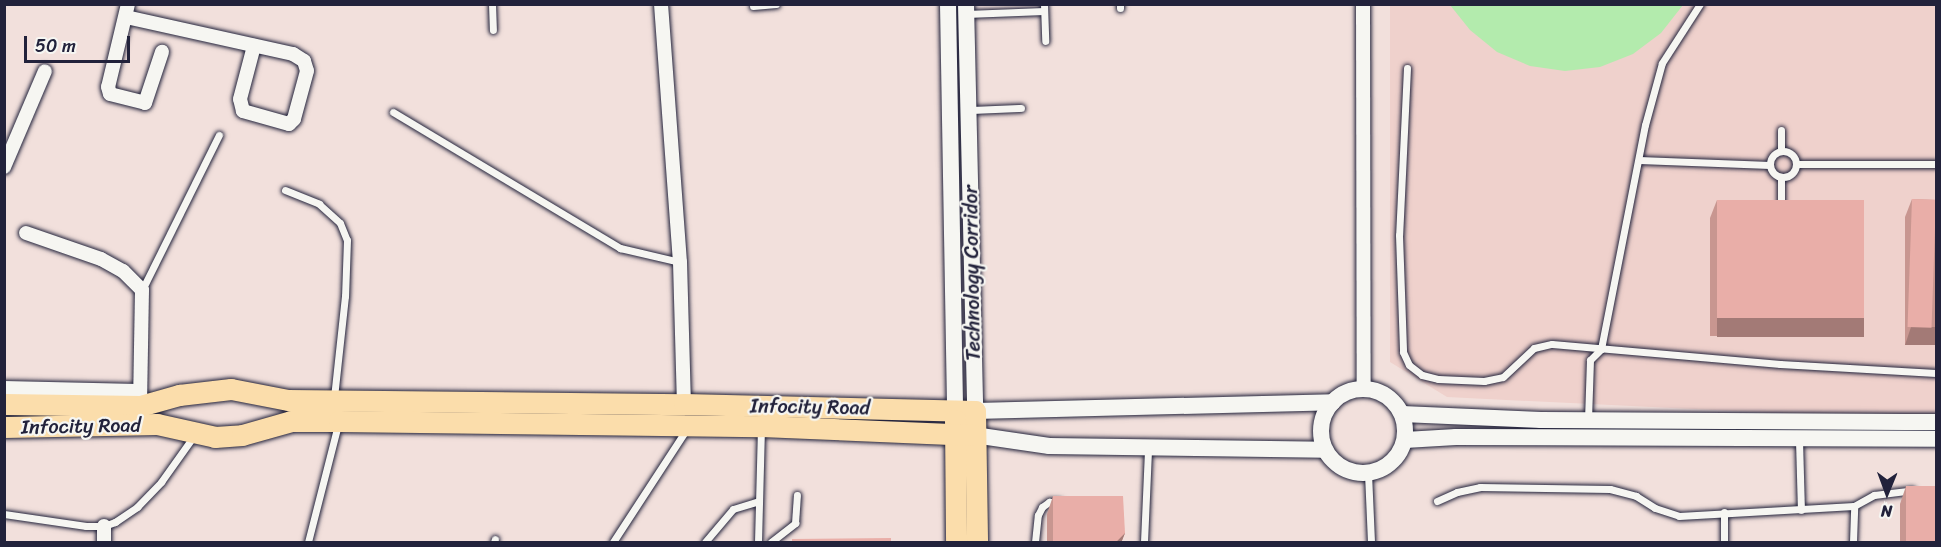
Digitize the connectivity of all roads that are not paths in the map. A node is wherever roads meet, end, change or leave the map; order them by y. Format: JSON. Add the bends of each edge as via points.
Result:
{"nodes":[{"id":1,"x":492,"y":4,"type":"edge"},
{"id":2,"x":661,"y":4,"type":"edge"},
{"id":3,"x":776,"y":4,"type":"edge"},
{"id":4,"x":948,"y":4,"type":"edge"},
{"id":5,"x":1362,"y":4,"type":"edge"},
{"id":6,"x":1700,"y":4,"type":"edge"},
{"id":7,"x":753,"y":6,"type":"dead end"},
{"id":8,"x":1044,"y":8,"type":"edge"},
{"id":9,"x":966,"y":9,"type":"edge"},
{"id":10,"x":127,"y":11,"type":"edge"},
{"id":11,"x":493,"y":30,"type":"dead end"},
{"id":12,"x":1044,"y":41,"type":"dead end"},
{"id":13,"x":254,"y":46,"type":"junction"},
{"id":14,"x":162,"y":52,"type":"dead end"},
{"id":15,"x":1407,"y":68,"type":"dead end"},
{"id":16,"x":45,"y":72,"type":"dead end"},
{"id":17,"x":1022,"y":108,"type":"dead end"},
{"id":18,"x":969,"y":110,"type":"junction"},
{"id":19,"x":393,"y":112,"type":"dead end"},
{"id":20,"x":1781,"y":130,"type":"dead end"},
{"id":21,"x":219,"y":135,"type":"dead end"},
{"id":22,"x":1781,"y":151,"type":"junction"},
{"id":23,"x":8,"y":152,"type":"edge"},
{"id":24,"x":1639,"y":160,"type":"junction"},
{"id":25,"x":1796,"y":164,"type":"junction"},
{"id":26,"x":1936,"y":164,"type":"edge"},
{"id":27,"x":1770,"y":165,"type":"junction"},
{"id":28,"x":4,"y":167,"type":"edge"},
{"id":29,"x":1781,"y":177,"type":"junction"},
{"id":30,"x":285,"y":189,"type":"dead end"},
{"id":31,"x":1781,"y":208,"type":"edge"},
{"id":32,"x":26,"y":233,"type":"dead end"},
{"id":33,"x":680,"y":262,"type":"junction"},
{"id":34,"x":142,"y":290,"type":"junction"},
{"id":35,"x":1601,"y":349,"type":"junction"},
{"id":36,"x":1936,"y":373,"type":"edge"},
{"id":37,"x":4,"y":388,"type":"edge"},
{"id":38,"x":1364,"y":389,"type":"junction"},
{"id":39,"x":333,"y":399,"type":"junction"},
{"id":40,"x":288,"y":400,"type":"junction"},
{"id":41,"x":1333,"y":402,"type":"junction"},
{"id":42,"x":684,"y":404,"type":"junction"},
{"id":43,"x":4,"y":405,"type":"edge"},
{"id":44,"x":148,"y":406,"type":"junction"},
{"id":45,"x":965,"y":411,"type":"junction"},
{"id":46,"x":1402,"y":414,"type":"junction"},
{"id":47,"x":1588,"y":420,"type":"junction"},
{"id":48,"x":291,"y":421,"type":"junction"},
{"id":49,"x":339,"y":421,"type":"junction"},
{"id":50,"x":1936,"y":422,"type":"edge"},
{"id":51,"x":689,"y":425,"type":"junction"},
{"id":52,"x":761,"y":426,"type":"junction"},
{"id":53,"x":4,"y":427,"type":"edge"},
{"id":54,"x":964,"y":434,"type":"junction"},
{"id":55,"x":194,"y":435,"type":"junction"},
{"id":56,"x":1405,"y":440,"type":"junction"},
{"id":57,"x":1799,"y":440,"type":"junction"},
{"id":58,"x":1936,"y":440,"type":"edge"},
{"id":59,"x":1148,"y":447,"type":"junction"},
{"id":60,"x":1325,"y":450,"type":"junction"},
{"id":61,"x":1368,"y":473,"type":"junction"},
{"id":62,"x":1925,"y":490,"type":"edge"},
{"id":63,"x":797,"y":495,"type":"dead end"},
{"id":64,"x":759,"y":501,"type":"junction"},
{"id":65,"x":1437,"y":501,"type":"dead end"},
{"id":66,"x":1070,"y":502,"type":"edge"},
{"id":67,"x":1854,"y":506,"type":"junction"},
{"id":68,"x":1802,"y":510,"type":"junction"},
{"id":69,"x":1724,"y":512,"type":"junction"},
{"id":70,"x":4,"y":514,"type":"edge"},
{"id":71,"x":104,"y":526,"type":"junction"},
{"id":72,"x":104,"y":543,"type":"edge"},
{"id":73,"x":308,"y":543,"type":"edge"},
{"id":74,"x":613,"y":543,"type":"edge"},
{"id":75,"x":705,"y":543,"type":"edge"},
{"id":76,"x":758,"y":543,"type":"edge"},
{"id":77,"x":771,"y":543,"type":"edge"},
{"id":78,"x":956,"y":543,"type":"edge"},
{"id":79,"x":977,"y":543,"type":"edge"},
{"id":80,"x":1035,"y":543,"type":"edge"},
{"id":81,"x":1144,"y":543,"type":"edge"},
{"id":82,"x":1371,"y":543,"type":"edge"},
{"id":83,"x":1724,"y":543,"type":"edge"},
{"id":84,"x":1853,"y":543,"type":"edge"}],
"edges":[{"from":1,"to":11,"type":"lane"},
{"from":2,"to":33,"type":"street"},
{"from":3,"to":7,"type":"lane"},
{"from":4,"to":45,"type":"street"},
{"from":5,"to":38,"type":"street"},
{"from":6,"to":24,"type":"lane","via":[[1662,63]]},
{"from":8,"to":9,"type":"lane"},
{"from":8,"to":12,"type":"lane"},
{"from":9,"to":18,"type":"street","name":"Technology Corridor"},
{"from":10,"to":13,"type":"street"},
{"from":10,"to":14,"type":"street","via":[[108,87],[110,94],[145,103]]},
{"from":13,"to":13,"type":"street","via":[[240,99],[243,111],[289,124],[294,119],[307,71],[304,61],[293,54]]},
{"from":15,"to":35,"type":"lane","via":[[1399,235],[1402,352],[1409,365],[1438,380],[1484,381],[1503,377],[1534,348],[1552,344]]},
{"from":16,"to":23,"type":"street"},
{"from":17,"to":18,"type":"lane"},
{"from":18,"to":45,"type":"street","name":"Technology Corridor"},
{"from":19,"to":33,"type":"lane","via":[[620,248]]},
{"from":20,"to":22,"type":"lane"},
{"from":21,"to":34,"type":"lane"},
{"from":22,"to":25,"type":"lane","via":[[1790,153]]},
{"from":22,"to":27,"type":"lane","via":[[1773,156]]},
{"from":23,"to":28,"type":"street"},
{"from":24,"to":27,"type":"lane"},
{"from":24,"to":35,"type":"lane"},
{"from":25,"to":26,"type":"lane"},
{"from":25,"to":29,"type":"lane","via":[[1791,174]]},
{"from":27,"to":29,"type":"lane"},
{"from":29,"to":31,"type":"lane"},
{"from":30,"to":39,"type":"lane","via":[[319,204],[340,223],[347,240]]},
{"from":32,"to":34,"type":"street","via":[[101,259],[123,271]]},
{"from":33,"to":42,"type":"street"},
{"from":34,"to":44,"type":"street"},
{"from":35,"to":36,"type":"lane"},
{"from":35,"to":47,"type":"lane","via":[[1590,360]]},
{"from":37,"to":44,"type":"street"},
{"from":38,"to":41,"type":"street"},
{"from":38,"to":46,"type":"street","via":[[1386,395]]},
{"from":39,"to":40,"type":"main road","name":"Infocity Road"},
{"from":39,"to":42,"type":"main road","name":"Infocity Road"},
{"from":40,"to":44,"type":"main road","name":"Infocity Road","via":[[231,389],[180,395]]},
{"from":40,"to":48,"type":"main road","via":[[293,411]]},
{"from":41,"to":45,"type":"street","name":"Infocity Road"},
{"from":41,"to":60,"type":"street","via":[[1321,424]]},
{"from":42,"to":45,"type":"main road","name":"Infocity Road"},
{"from":43,"to":44,"type":"main road","name":"Infocity Road"},
{"from":44,"to":53,"type":"main road","name":"Infocity Road"},
{"from":44,"to":55,"type":"main road","name":"Infocity Road"},
{"from":45,"to":54,"type":"main road"},
{"from":46,"to":47,"type":"street"},
{"from":46,"to":56,"type":"street"},
{"from":47,"to":50,"type":"street"},
{"from":48,"to":49,"type":"main road","name":"Infocity Road"},
{"from":48,"to":55,"type":"main road","name":"Infocity Road","via":[[242,435]]},
{"from":49,"to":51,"type":"main road","name":"Infocity Road"},
{"from":49,"to":73,"type":"lane"},
{"from":51,"to":52,"type":"main road","name":"Infocity Road"},
{"from":51,"to":74,"type":"lane"},
{"from":52,"to":54,"type":"main road","name":"Infocity Road"},
{"from":52,"to":64,"type":"lane"},
{"from":54,"to":59,"type":"street","name":"Infocity Road","via":[[1049,446]]},
{"from":54,"to":78,"type":"main road"},
{"from":54,"to":79,"type":"main road"},
{"from":55,"to":71,"type":"lane","via":[[137,507]]},
{"from":56,"to":57,"type":"street"},
{"from":56,"to":61,"type":"street","via":[[1392,462]]},
{"from":57,"to":58,"type":"street"},
{"from":57,"to":68,"type":"lane"},
{"from":59,"to":60,"type":"street","name":"Infocity Road"},
{"from":59,"to":81,"type":"lane"},
{"from":60,"to":61,"type":"street","via":[[1340,467]]},
{"from":61,"to":82,"type":"lane"},
{"from":62,"to":67,"type":"lane","via":[[1874,495]]},
{"from":63,"to":77,"type":"lane","via":[[795,523]]},
{"from":64,"to":75,"type":"lane","via":[[733,509]]},
{"from":64,"to":76,"type":"lane"},
{"from":65,"to":69,"type":"lane","via":[[1480,487],[1610,489],[1679,516]]},
{"from":66,"to":80,"type":"lane","via":[[1049,502],[1042,507]]},
{"from":67,"to":68,"type":"lane"},
{"from":67,"to":84,"type":"lane"},
{"from":68,"to":69,"type":"lane"},
{"from":69,"to":83,"type":"lane"},
{"from":70,"to":71,"type":"lane"},
{"from":71,"to":72,"type":"street"}]}
